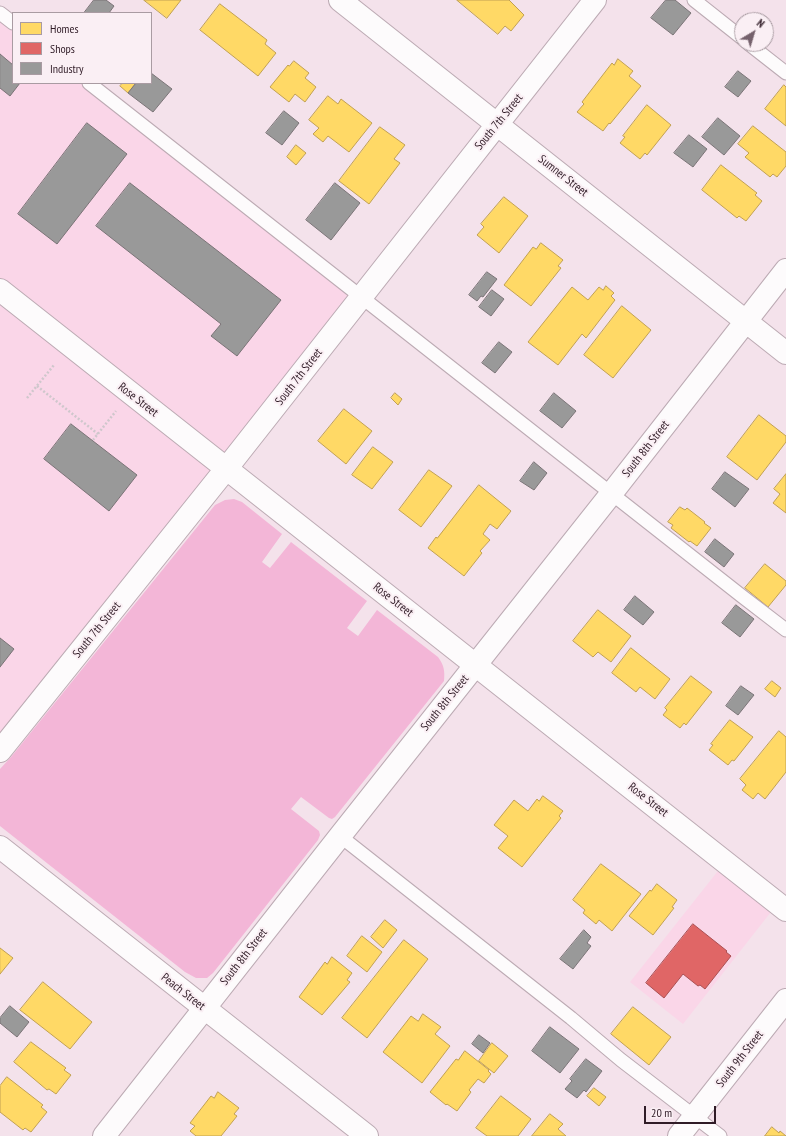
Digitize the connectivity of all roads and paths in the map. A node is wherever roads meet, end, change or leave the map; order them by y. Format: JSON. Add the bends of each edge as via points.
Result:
{"nodes":[{"id":1,"x":340,"y":0,"type":"edge"},
{"id":2,"x":595,"y":0,"type":"edge"},
{"id":3,"x":694,"y":0,"type":"edge"},
{"id":4,"x":0,"y":13,"type":"edge"},
{"id":5,"x":12,"y":22,"type":"edge"},
{"id":6,"x":734,"y":32,"type":"edge"},
{"id":7,"x":759,"y":52,"type":"edge"},
{"id":8,"x":786,"y":73,"type":"edge"},
{"id":9,"x":90,"y":84,"type":"edge"},
{"id":10,"x":497,"y":124,"type":"junction"},
{"id":11,"x":786,"y":270,"type":"edge"},
{"id":12,"x":0,"y":290,"type":"edge"},
{"id":13,"x":362,"y":297,"type":"junction"},
{"id":14,"x":746,"y":321,"type":"junction"},
{"id":15,"x":786,"y":353,"type":"edge"},
{"id":16,"x":54,"y":364,"type":"dead end"},
{"id":17,"x":37,"y":386,"type":"junction"},
{"id":18,"x":130,"y":393,"type":"junction"},
{"id":19,"x":28,"y":398,"type":"dead end"},
{"id":20,"x":98,"y":434,"type":"junction"},
{"id":21,"x":93,"y":440,"type":"dead end"},
{"id":22,"x":226,"y":469,"type":"junction"},
{"id":23,"x":611,"y":494,"type":"junction"},
{"id":24,"x":786,"y":630,"type":"edge"},
{"id":25,"x":475,"y":665,"type":"junction"},
{"id":26,"x":0,"y":751,"type":"edge"},
{"id":27,"x":340,"y":836,"type":"junction"},
{"id":28,"x":0,"y":847,"type":"edge"},
{"id":29,"x":786,"y":910,"type":"edge"},
{"id":30,"x":786,"y":1000,"type":"edge"},
{"id":31,"x":204,"y":1008,"type":"junction"},
{"id":32,"x":695,"y":1116,"type":"junction"},
{"id":33,"x":104,"y":1136,"type":"edge"},
{"id":34,"x":367,"y":1136,"type":"edge"},
{"id":35,"x":679,"y":1136,"type":"edge"},
{"id":36,"x":720,"y":1136,"type":"edge"}],
"edges":[{"from":1,"to":10,"type":"street","name":"Sumner Street"},
{"from":2,"to":10,"type":"street","name":"South 7th Street"},
{"from":3,"to":6,"type":"lane"},
{"from":4,"to":5,"type":"lane"},
{"from":7,"to":8,"type":"lane"},
{"from":9,"to":13,"type":"lane"},
{"from":10,"to":13,"type":"street","name":"South 7th Street"},
{"from":10,"to":14,"type":"street","name":"Sumner Street"},
{"from":11,"to":14,"type":"street","name":"South 8th Street"},
{"from":12,"to":18,"type":"street","name":"Rose Street"},
{"from":13,"to":22,"type":"street","name":"South 7th Street"},
{"from":13,"to":23,"type":"lane"},
{"from":14,"to":15,"type":"street","name":"Sumner Street"},
{"from":14,"to":23,"type":"street","name":"South 8th Street"},
{"from":16,"to":17,"type":"path"},
{"from":17,"to":19,"type":"path"},
{"from":17,"to":20,"type":"path"},
{"from":18,"to":20,"type":"path"},
{"from":18,"to":22,"type":"street","name":"Rose Street"},
{"from":20,"to":21,"type":"path"},
{"from":22,"to":25,"type":"street","name":"Rose Street"},
{"from":22,"to":26,"type":"street","name":"South 7th Street"},
{"from":23,"to":24,"type":"lane"},
{"from":23,"to":25,"type":"street","name":"South 8th Street"},
{"from":25,"to":27,"type":"street","name":"South 8th Street"},
{"from":25,"to":29,"type":"street","name":"Rose Street"},
{"from":27,"to":31,"type":"street","name":"South 8th Street"},
{"from":27,"to":32,"type":"lane"},
{"from":28,"to":31,"type":"street","name":"Peach Street"},
{"from":30,"to":32,"type":"street","name":"South 9th Street"},
{"from":31,"to":33,"type":"street","name":"South 8th Street"},
{"from":31,"to":34,"type":"street","name":"Peach Street"},
{"from":32,"to":35,"type":"street","name":"South 9th Street"},
{"from":32,"to":36,"type":"lane"}]}
